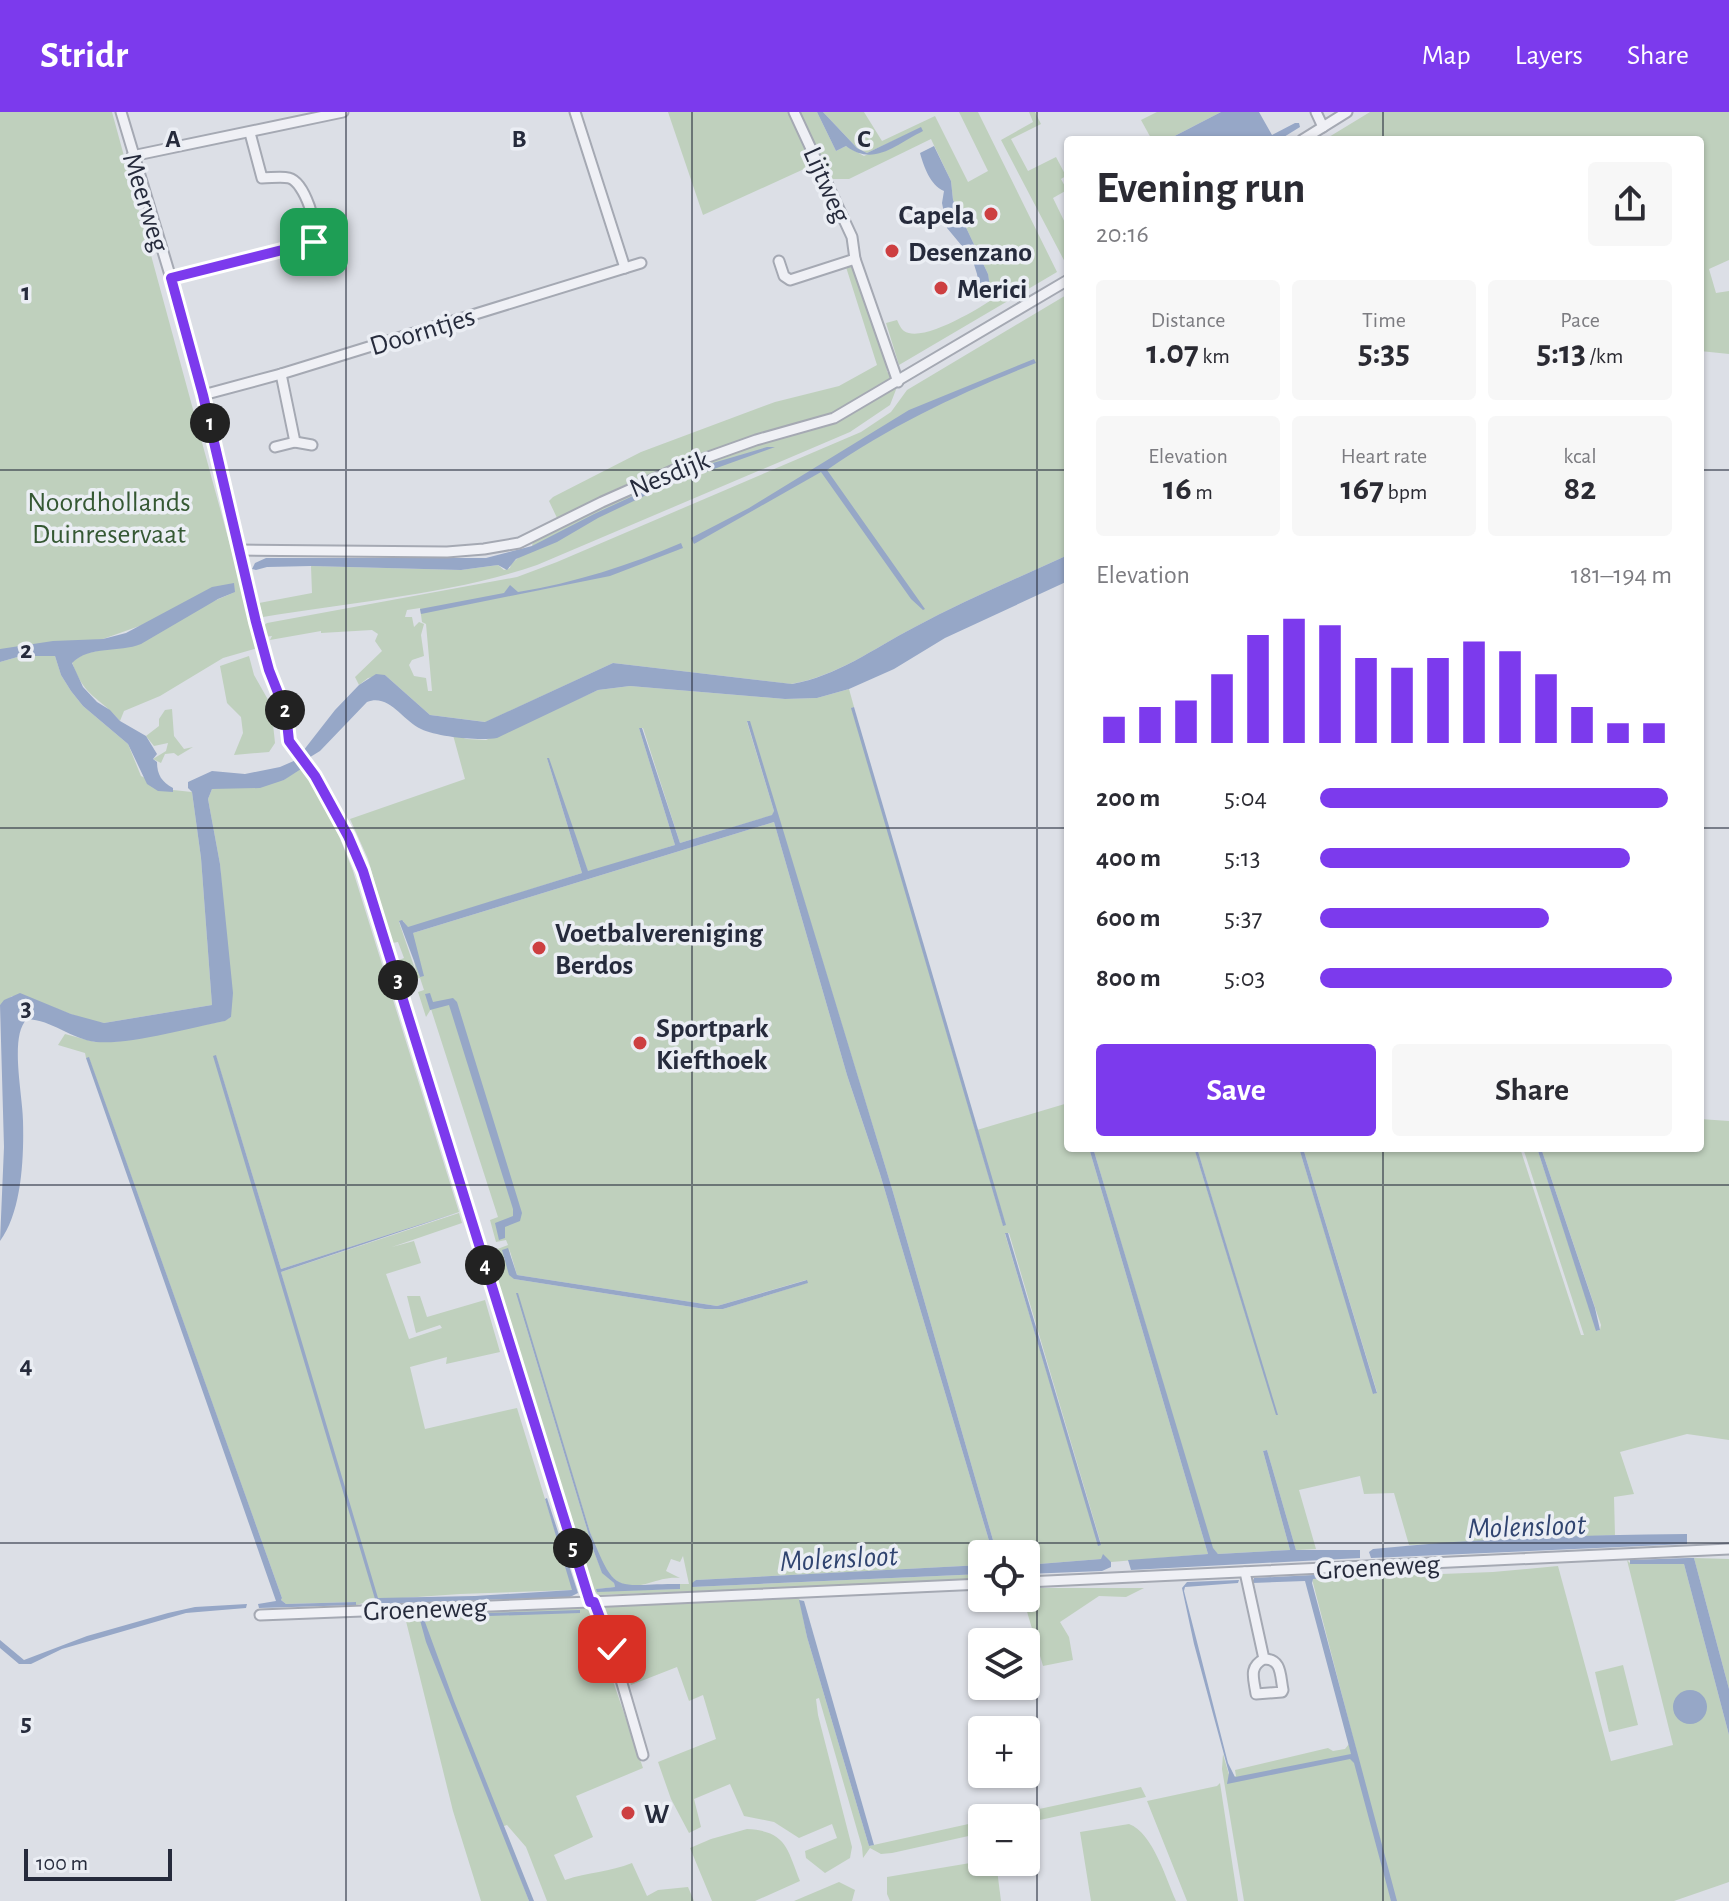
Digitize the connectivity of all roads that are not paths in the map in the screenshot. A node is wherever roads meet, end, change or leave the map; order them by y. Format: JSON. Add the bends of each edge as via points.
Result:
{"nodes":[{"id":1,"x":121,"y":112,"type":"edge"},
{"id":2,"x":343,"y":112,"type":"edge"},
{"id":3,"x":575,"y":112,"type":"edge"},
{"id":4,"x":794,"y":112,"type":"edge"},
{"id":5,"x":1316,"y":112,"type":"edge"},
{"id":6,"x":1347,"y":112,"type":"edge"},
{"id":7,"x":1323,"y":127,"type":"junction"},
{"id":8,"x":250,"y":133,"type":"junction"},
{"id":9,"x":1308,"y":136,"type":"edge"},
{"id":10,"x":132,"y":156,"type":"junction"},
{"id":11,"x":855,"y":259,"type":"junction"},
{"id":12,"x":779,"y":261,"type":"dead end"},
{"id":13,"x":641,"y":263,"type":"dead end"},
{"id":14,"x":625,"y":268,"type":"junction"},
{"id":15,"x":171,"y":278,"type":"junction"},
{"id":16,"x":1064,"y":282,"type":"edge"},
{"id":17,"x":281,"y":374,"type":"junction"},
{"id":18,"x":898,"y":382,"type":"junction"},
{"id":19,"x":203,"y":395,"type":"junction"},
{"id":20,"x":295,"y":442,"type":"junction"},
{"id":21,"x":312,"y":445,"type":"dead end"},
{"id":22,"x":275,"y":447,"type":"dead end"},
{"id":23,"x":239,"y":550,"type":"junction"},
{"id":24,"x":1729,"y":1549,"type":"edge"},
{"id":25,"x":1245,"y":1572,"type":"junction"},
{"id":26,"x":1040,"y":1581,"type":"edge"},
{"id":27,"x":968,"y":1585,"type":"edge"},
{"id":28,"x":592,"y":1602,"type":"junction"},
{"id":29,"x":260,"y":1615,"type":"dead end"},
{"id":30,"x":1264,"y":1659,"type":"dead end"},
{"id":31,"x":643,"y":1755,"type":"dead end"}],
"edges":[{"from":1,"to":10,"type":"street","name":"Meerweg"},
{"from":2,"to":8,"type":"street"},
{"from":3,"to":14,"type":"street"},
{"from":4,"to":11,"type":"street","name":"Lijtweg","via":[[852,237]]},
{"from":5,"to":7,"type":"street"},
{"from":6,"to":7,"type":"street"},
{"from":7,"to":9,"type":"street"},
{"from":8,"to":10,"type":"street"},
{"from":8,"to":15,"type":"street","via":[[262,178],[291,178],[302,186],[317,233],[314,242]]},
{"from":10,"to":15,"type":"street","name":"Meerweg"},
{"from":11,"to":12,"type":"street","name":"Lijtweg","via":[[790,280]]},
{"from":11,"to":18,"type":"street","name":"Lijtweg"},
{"from":13,"to":14,"type":"street","name":"Doorntjes"},
{"from":14,"to":17,"type":"street","name":"Doorntjes"},
{"from":15,"to":19,"type":"street","name":"Meerweg"},
{"from":16,"to":18,"type":"street","name":"Nesdijk"},
{"from":17,"to":19,"type":"street","name":"Doorntjes"},
{"from":17,"to":20,"type":"street"},
{"from":18,"to":23,"type":"street","name":"Nesdijk","via":[[825,422],[683,466],[519,543],[447,552]]},
{"from":19,"to":23,"type":"street","name":"Meerweg"},
{"from":20,"to":21,"type":"street"},
{"from":20,"to":22,"type":"street"},
{"from":23,"to":28,"type":"street","name":"Meerweg","via":[[269,670],[286,713],[289,741],[348,836],[370,888]]},
{"from":24,"to":25,"type":"street","name":"Groeneweg"},
{"from":25,"to":26,"type":"street","name":"Groeneweg"},
{"from":25,"to":30,"type":"street"},
{"from":27,"to":28,"type":"street","name":"Groeneweg"},
{"from":28,"to":29,"type":"street","name":"Groeneweg"},
{"from":28,"to":31,"type":"street","via":[[612,1649]]}]}
